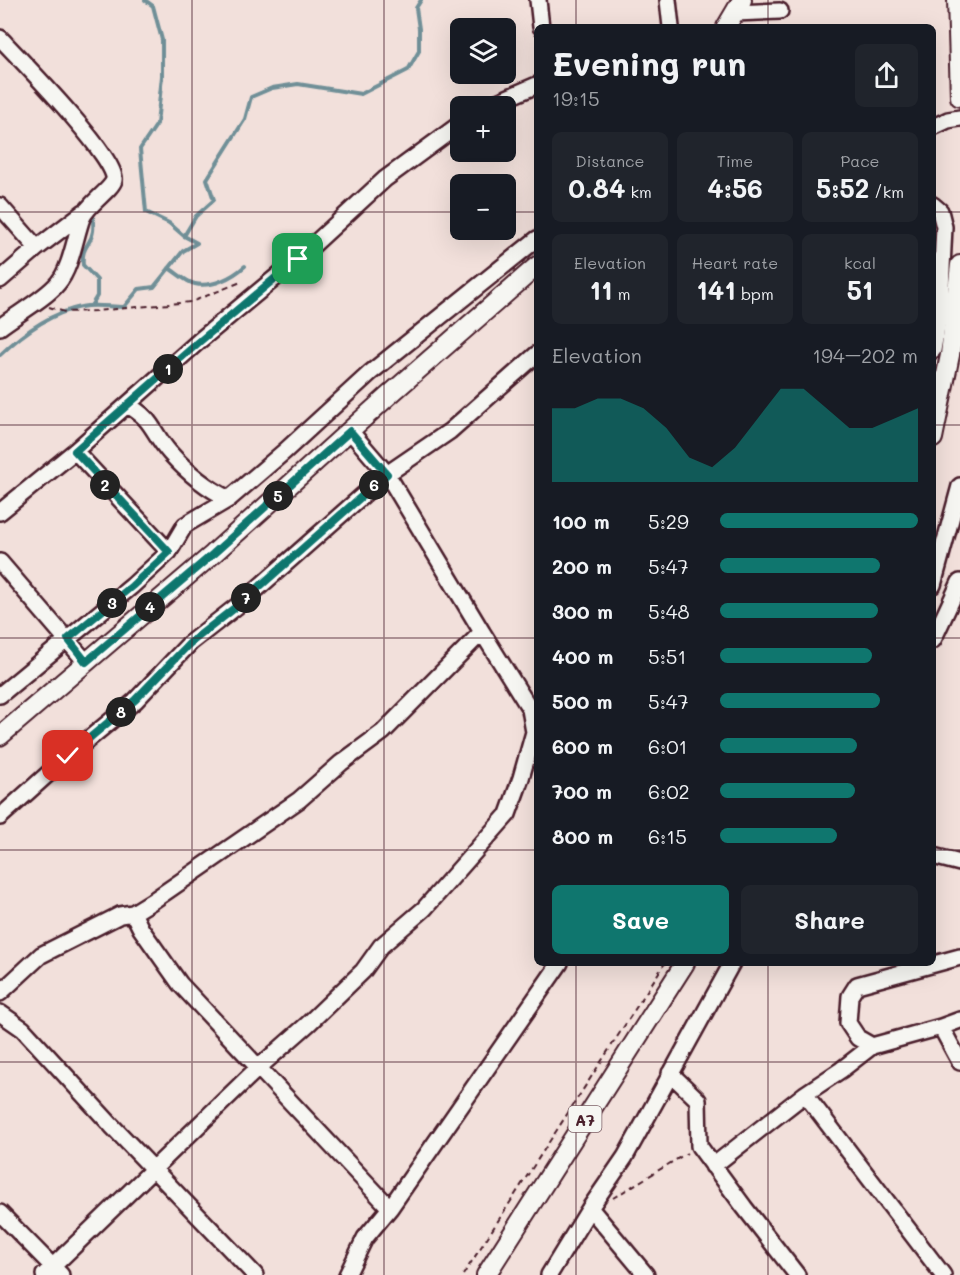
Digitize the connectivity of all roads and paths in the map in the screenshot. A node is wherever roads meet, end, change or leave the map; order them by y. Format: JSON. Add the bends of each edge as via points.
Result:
{"nodes":[{"id":1,"x":537,"y":0,"type":"edge"},
{"id":2,"x":668,"y":0,"type":"edge"},
{"id":3,"x":780,"y":11,"type":"dead end"},
{"id":4,"x":958,"y":12,"type":"edge"},
{"id":5,"x":734,"y":13,"type":"edge"},
{"id":6,"x":541,"y":24,"type":"edge"},
{"id":7,"x":671,"y":24,"type":"edge"},
{"id":8,"x":0,"y":38,"type":"edge"},
{"id":9,"x":534,"y":86,"type":"edge"},
{"id":10,"x":511,"y":96,"type":"edge"},
{"id":11,"x":960,"y":97,"type":"edge"},
{"id":12,"x":960,"y":118,"type":"edge"},
{"id":13,"x":936,"y":126,"type":"edge"},
{"id":14,"x":450,"y":131,"type":"edge"},
{"id":15,"x":0,"y":206,"type":"edge"},
{"id":16,"x":936,"y":208,"type":"edge"},
{"id":17,"x":84,"y":212,"type":"junction"},
{"id":18,"x":534,"y":241,"type":"edge"},
{"id":19,"x":37,"y":248,"type":"junction"},
{"id":20,"x":960,"y":265,"type":"edge"},
{"id":21,"x":534,"y":269,"type":"edge"},
{"id":22,"x":0,"y":280,"type":"edge"},
{"id":23,"x":241,"y":282,"type":"dead end"},
{"id":24,"x":46,"y":307,"type":"dead end"},
{"id":25,"x":0,"y":327,"type":"edge"},
{"id":26,"x":936,"y":329,"type":"edge"},
{"id":27,"x":534,"y":357,"type":"edge"},
{"id":28,"x":127,"y":405,"type":"junction"},
{"id":29,"x":936,"y":423,"type":"edge"},
{"id":30,"x":350,"y":431,"type":"junction"},
{"id":31,"x":75,"y":451,"type":"junction"},
{"id":32,"x":387,"y":474,"type":"junction"},
{"id":33,"x":960,"y":486,"type":"edge"},
{"id":34,"x":229,"y":499,"type":"junction"},
{"id":35,"x":0,"y":512,"type":"edge"},
{"id":36,"x":169,"y":552,"type":"junction"},
{"id":37,"x":0,"y":562,"type":"edge"},
{"id":38,"x":936,"y":574,"type":"edge"},
{"id":39,"x":960,"y":582,"type":"edge"},
{"id":40,"x":482,"y":632,"type":"junction"},
{"id":41,"x":936,"y":634,"type":"edge"},
{"id":42,"x":68,"y":639,"type":"junction"},
{"id":43,"x":86,"y":662,"type":"junction"},
{"id":44,"x":0,"y":695,"type":"edge"},
{"id":45,"x":534,"y":725,"type":"edge"},
{"id":46,"x":0,"y":736,"type":"edge"},
{"id":47,"x":534,"y":739,"type":"edge"},
{"id":48,"x":0,"y":817,"type":"edge"},
{"id":49,"x":936,"y":857,"type":"edge"},
{"id":50,"x":960,"y":863,"type":"edge"},
{"id":51,"x":133,"y":913,"type":"junction"},
{"id":52,"x":960,"y":957,"type":"edge"},
{"id":53,"x":936,"y":964,"type":"edge"},
{"id":54,"x":558,"y":966,"type":"edge"},
{"id":55,"x":663,"y":966,"type":"edge"},
{"id":56,"x":683,"y":966,"type":"edge"},
{"id":57,"x":730,"y":966,"type":"edge"},
{"id":58,"x":927,"y":966,"type":"edge"},
{"id":59,"x":0,"y":993,"type":"edge"},
{"id":60,"x":0,"y":1012,"type":"edge"},
{"id":61,"x":960,"y":1020,"type":"edge"},
{"id":62,"x":941,"y":1027,"type":"junction"},
{"id":63,"x":872,"y":1046,"type":"junction"},
{"id":64,"x":960,"y":1062,"type":"edge"},
{"id":65,"x":258,"y":1068,"type":"junction"},
{"id":66,"x":670,"y":1073,"type":"junction"},
{"id":67,"x":805,"y":1094,"type":"junction"},
{"id":68,"x":699,"y":1146,"type":"junction"},
{"id":69,"x":713,"y":1166,"type":"junction"},
{"id":70,"x":154,"y":1168,"type":"junction"},
{"id":71,"x":594,"y":1202,"type":"junction"},
{"id":72,"x":390,"y":1208,"type":"junction"},
{"id":73,"x":0,"y":1212,"type":"edge"},
{"id":74,"x":52,"y":1272,"type":"edge"},
{"id":75,"x":255,"y":1275,"type":"edge"},
{"id":76,"x":346,"y":1275,"type":"edge"},
{"id":77,"x":463,"y":1275,"type":"edge"},
{"id":78,"x":486,"y":1275,"type":"edge"},
{"id":79,"x":549,"y":1275,"type":"edge"},
{"id":80,"x":646,"y":1275,"type":"edge"},
{"id":81,"x":797,"y":1275,"type":"edge"},
{"id":82,"x":943,"y":1275,"type":"edge"}],
"edges":[{"from":1,"to":6,"type":"street"},
{"from":2,"to":7,"type":"street"},
{"from":3,"to":5,"type":"street"},
{"from":4,"to":11,"type":"main road"},
{"from":8,"to":17,"type":"street","via":[[65,107],[114,175],[113,183]]},
{"from":9,"to":10,"type":"street"},
{"from":12,"to":13,"type":"street"},
{"from":14,"to":28,"type":"street","via":[[385,179]]},
{"from":15,"to":19,"type":"street"},
{"from":16,"to":26,"type":"street","via":[[944,227]]},
{"from":17,"to":19,"type":"street"},
{"from":17,"to":25,"type":"street","via":[[59,282]]},
{"from":18,"to":34,"type":"street","via":[[370,373]]},
{"from":19,"to":22,"type":"street"},
{"from":20,"to":29,"type":"main road","via":[[950,355]]},
{"from":21,"to":30,"type":"main road"},
{"from":23,"to":24,"type":"path","via":[[191,302],[95,312],[65,312]]},
{"from":27,"to":32,"type":"street","via":[[450,431]]},
{"from":28,"to":31,"type":"street"},
{"from":28,"to":34,"type":"street","via":[[142,413],[169,452],[201,482]]},
{"from":30,"to":32,"type":"street"},
{"from":30,"to":43,"type":"main road"},
{"from":31,"to":35,"type":"street"},
{"from":31,"to":36,"type":"street"},
{"from":32,"to":40,"type":"street"},
{"from":32,"to":48,"type":"street","via":[[190,643],[135,700]]},
{"from":33,"to":38,"type":"street"},
{"from":34,"to":36,"type":"street","via":[[185,525]]},
{"from":36,"to":42,"type":"street"},
{"from":37,"to":42,"type":"street"},
{"from":39,"to":41,"type":"street"},
{"from":40,"to":45,"type":"street","via":[[530,709]]},
{"from":40,"to":51,"type":"street","via":[[383,732],[299,800]]},
{"from":42,"to":43,"type":"street"},
{"from":42,"to":44,"type":"street"},
{"from":43,"to":46,"type":"main road"},
{"from":47,"to":65,"type":"street","via":[[508,814],[424,909],[381,946],[363,971]]},
{"from":49,"to":50,"type":"street"},
{"from":51,"to":59,"type":"street","via":[[120,915],[41,955]]},
{"from":51,"to":65,"type":"street","via":[[180,984]]},
{"from":52,"to":53,"type":"street"},
{"from":54,"to":72,"type":"street"},
{"from":55,"to":77,"type":"path"},
{"from":56,"to":78,"type":"main road","number":"A7"},
{"from":57,"to":66,"type":"street"},
{"from":58,"to":63,"type":"street","via":[[857,985],[850,996],[848,1023],[858,1038]]},
{"from":60,"to":70,"type":"street","via":[[23,1029]]},
{"from":61,"to":62,"type":"street"},
{"from":62,"to":63,"type":"street"},
{"from":62,"to":64,"type":"street"},
{"from":63,"to":67,"type":"street"},
{"from":65,"to":70,"type":"street"},
{"from":65,"to":72,"type":"street"},
{"from":66,"to":68,"type":"street","via":[[698,1100]]},
{"from":66,"to":71,"type":"street","via":[[625,1157]]},
{"from":67,"to":69,"type":"street"},
{"from":67,"to":82,"type":"street"},
{"from":68,"to":69,"type":"street"},
{"from":68,"to":71,"type":"path","via":[[612,1199]]},
{"from":69,"to":81,"type":"street"},
{"from":70,"to":74,"type":"street"},
{"from":70,"to":75,"type":"street"},
{"from":71,"to":79,"type":"street"},
{"from":71,"to":80,"type":"street"},
{"from":72,"to":76,"type":"street","via":[[365,1238]]},
{"from":73,"to":74,"type":"street"}]}
